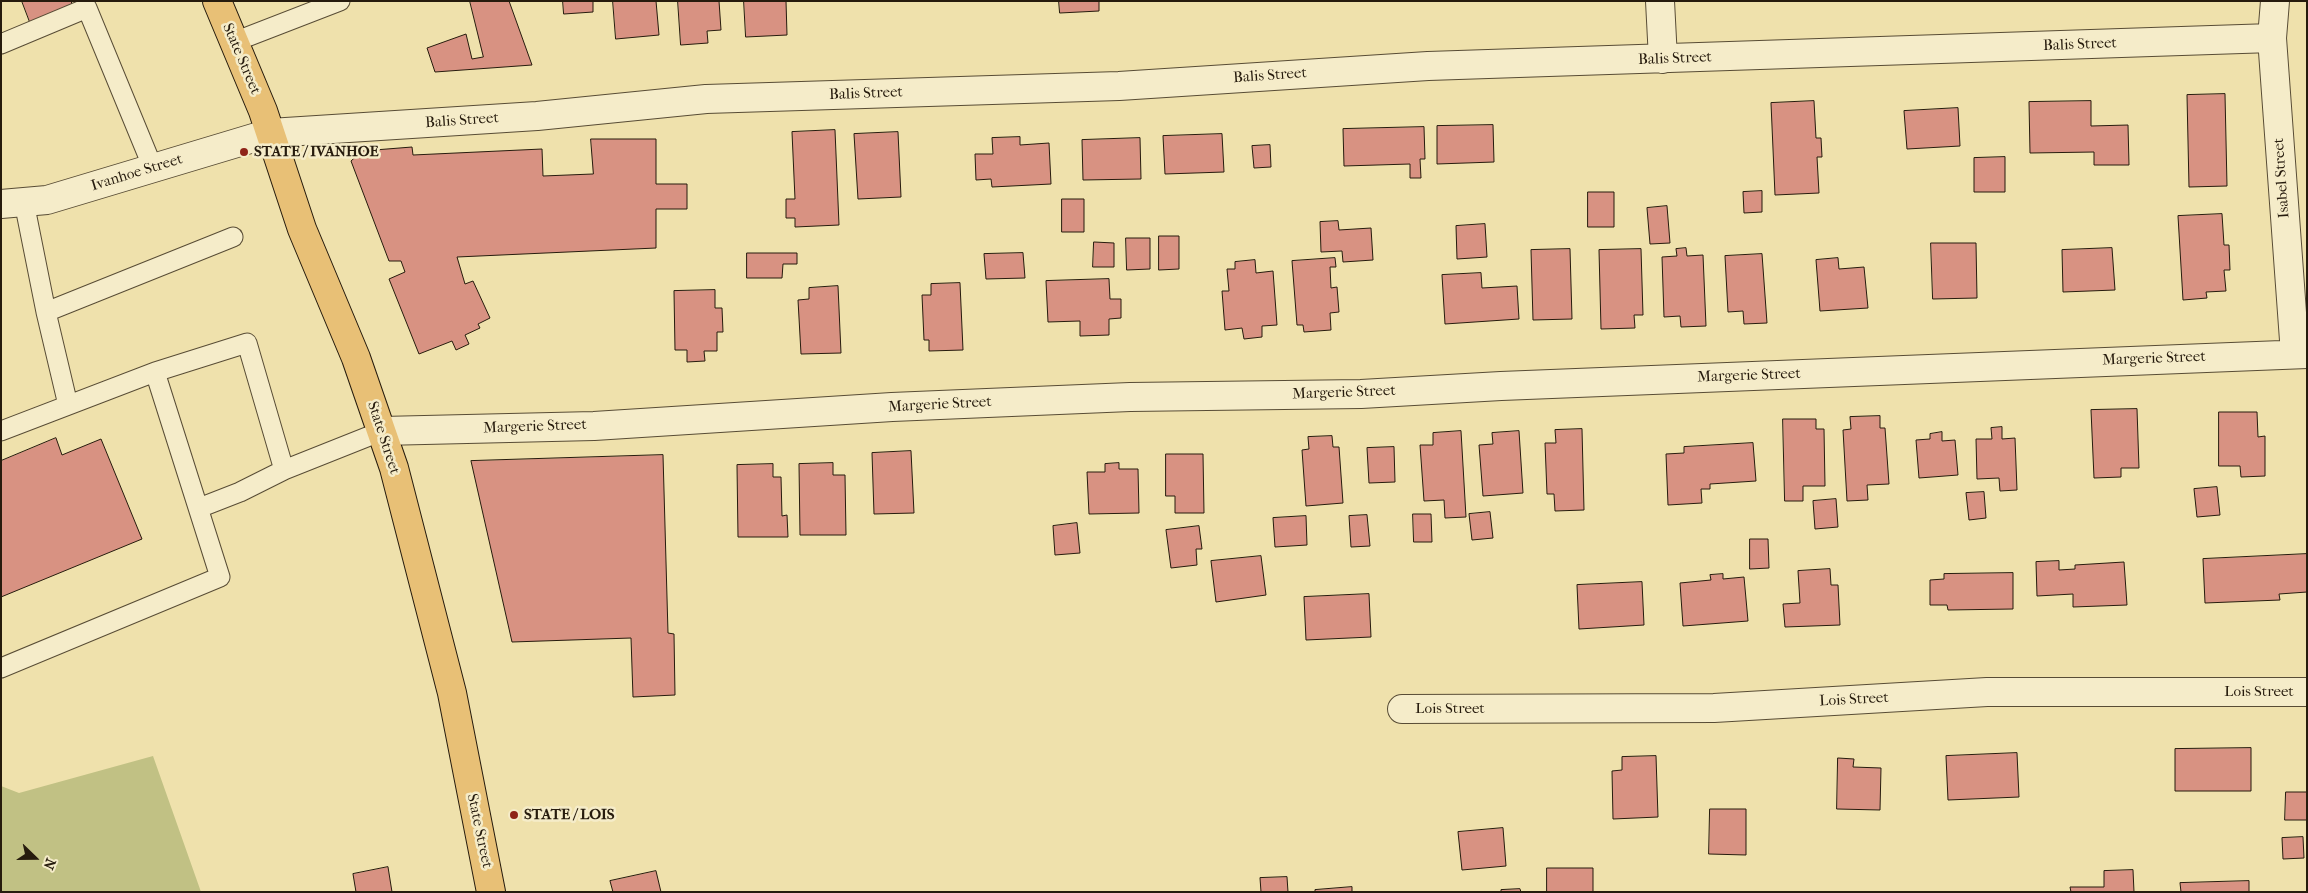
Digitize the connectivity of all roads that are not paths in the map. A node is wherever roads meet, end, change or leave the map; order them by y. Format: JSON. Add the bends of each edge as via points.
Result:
{"nodes":[{"id":1,"x":217,"y":1,"type":"edge"},
{"id":2,"x":340,"y":1,"type":"edge"},
{"id":3,"x":1660,"y":1,"type":"edge"},
{"id":4,"x":2276,"y":1,"type":"edge"},
{"id":5,"x":2272,"y":38,"type":"junction"},
{"id":6,"x":234,"y":42,"type":"junction"},
{"id":7,"x":1,"y":44,"type":"edge"},
{"id":8,"x":1663,"y":60,"type":"junction"},
{"id":9,"x":270,"y":133,"type":"junction"},
{"id":10,"x":153,"y":168,"type":"junction"},
{"id":11,"x":13,"y":203,"type":"edge"},
{"id":12,"x":233,"y":237,"type":"dead end"},
{"id":13,"x":46,"y":312,"type":"junction"},
{"id":14,"x":2301,"y":354,"type":"edge"},
{"id":15,"x":155,"y":372,"type":"junction"},
{"id":16,"x":68,"y":405,"type":"junction"},
{"id":17,"x":1,"y":431,"type":"edge"},
{"id":18,"x":382,"y":432,"type":"junction"},
{"id":19,"x":284,"y":470,"type":"junction"},
{"id":20,"x":199,"y":508,"type":"junction"},
{"id":21,"x":1,"y":668,"type":"edge"},
{"id":22,"x":2307,"y":692,"type":"edge"},
{"id":23,"x":1402,"y":709,"type":"dead end"},
{"id":24,"x":492,"y":892,"type":"edge"}],
"edges":[{"from":1,"to":6,"type":"main road","name":"State Street"},
{"from":2,"to":6,"type":"lane"},
{"from":3,"to":8,"type":"street"},
{"from":4,"to":5,"type":"street","name":"Isabel Street"},
{"from":5,"to":8,"type":"street","name":"Balis Street"},
{"from":5,"to":14,"type":"street","name":"Isabel Street"},
{"from":6,"to":9,"type":"main road","name":"State Street"},
{"from":7,"to":10,"type":"lane","via":[[87,8]]},
{"from":8,"to":9,"type":"street","name":"Balis Street","via":[[1428,66],[1119,86],[706,99],[528,117]]},
{"from":9,"to":10,"type":"street","name":"Ivanhoe Street"},
{"from":9,"to":18,"type":"main road","name":"State Street","via":[[302,229],[356,358]]},
{"from":10,"to":11,"type":"street","name":"Ivanhoe Street","via":[[47,200]]},
{"from":11,"to":13,"type":"lane"},
{"from":12,"to":13,"type":"lane"},
{"from":13,"to":16,"type":"lane"},
{"from":14,"to":18,"type":"street","name":"Margerie Street","via":[[1361,394],[1120,398],[892,407],[594,426]]},
{"from":15,"to":16,"type":"lane"},
{"from":15,"to":19,"type":"lane","via":[[247,343]]},
{"from":15,"to":20,"type":"lane"},
{"from":16,"to":17,"type":"lane"},
{"from":18,"to":19,"type":"lane"},
{"from":18,"to":24,"type":"main road","name":"State Street","via":[[441,649]]},
{"from":19,"to":20,"type":"lane"},
{"from":20,"to":21,"type":"lane","via":[[220,577]]},
{"from":22,"to":23,"type":"street","name":"Lois Street","via":[[1987,692],[1714,708]]}]}
